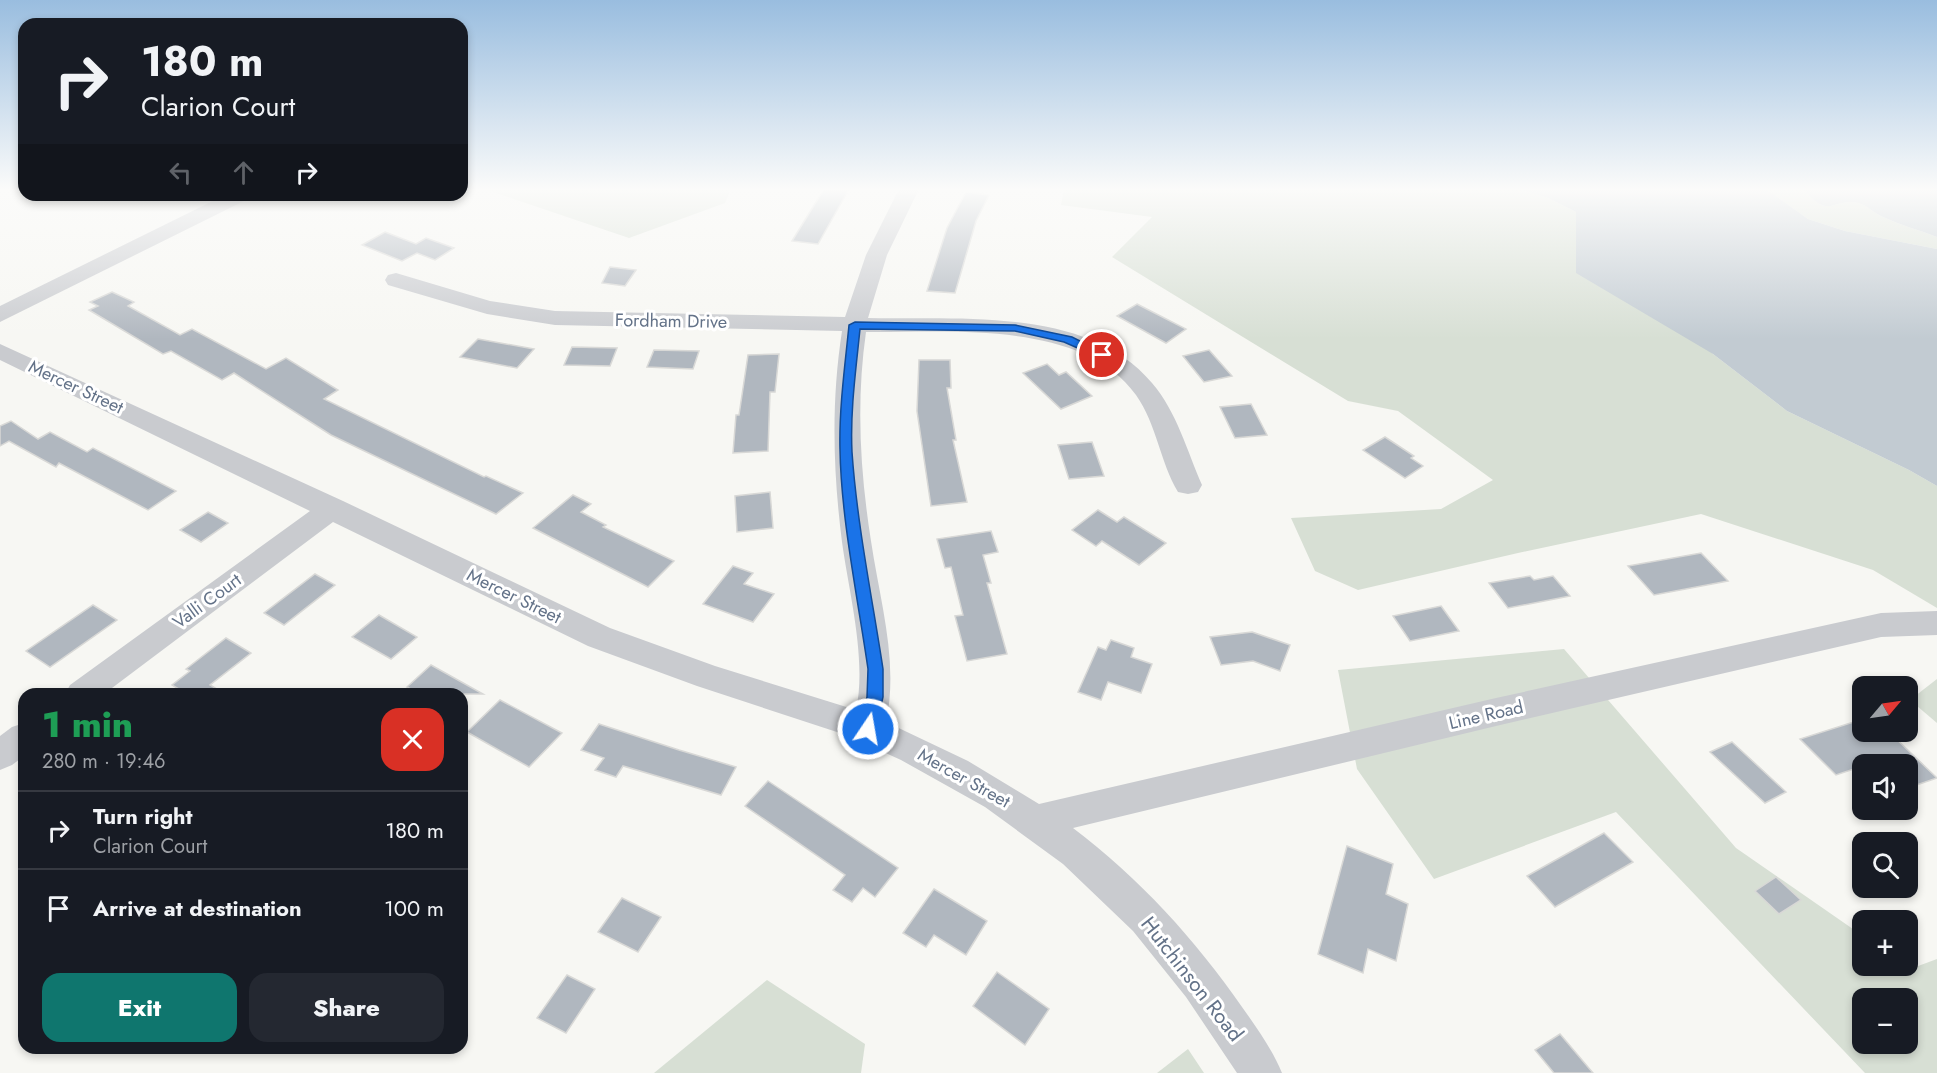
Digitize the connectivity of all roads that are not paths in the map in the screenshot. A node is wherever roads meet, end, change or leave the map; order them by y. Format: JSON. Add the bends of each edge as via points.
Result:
{"nodes":[{"id":1,"x":152,"y":239,"type":"edge"},
{"id":2,"x":883,"y":239,"type":"edge"},
{"id":3,"x":396,"y":280,"type":"dead end"},
{"id":4,"x":0,"y":315,"type":"edge"},
{"id":5,"x":855,"y":325,"type":"junction"},
{"id":6,"x":0,"y":351,"type":"edge"},
{"id":7,"x":1188,"y":485,"type":"dead end"},
{"id":8,"x":333,"y":508,"type":"junction"},
{"id":9,"x":1937,"y":622,"type":"edge"},
{"id":10,"x":89,"y":688,"type":"edge"},
{"id":11,"x":868,"y":729,"type":"junction"},
{"id":12,"x":18,"y":742,"type":"edge"},
{"id":13,"x":0,"y":755,"type":"edge"},
{"id":14,"x":1036,"y":821,"type":"junction"},
{"id":15,"x":1261,"y":1073,"type":"edge"}],
"edges":[{"from":1,"to":4,"type":"street"},
{"from":2,"to":5,"type":"street"},
{"from":3,"to":5,"type":"street","name":"Fordham Drive","via":[[487,307],[555,318]]},
{"from":5,"to":7,"type":"street","name":"Fordham Drive","via":[[1015,328],[1042,332],[1092,349],[1121,367],[1145,390]]},
{"from":5,"to":11,"type":"street","via":[[846,450],[876,669]]},
{"from":6,"to":8,"type":"street","name":"Mercer Street"},
{"from":8,"to":10,"type":"street","name":"Valli Court"},
{"from":8,"to":11,"type":"street","name":"Mercer Street","via":[[599,637],[670,666]]},
{"from":9,"to":14,"type":"street","name":"Line Road","via":[[1881,625]]},
{"from":11,"to":14,"type":"street","name":"Mercer Street","via":[[937,761]]},
{"from":12,"to":13,"type":"street"},
{"from":14,"to":15,"type":"street","name":"Hutchinson Road","via":[[1122,892],[1179,954]]}]}
